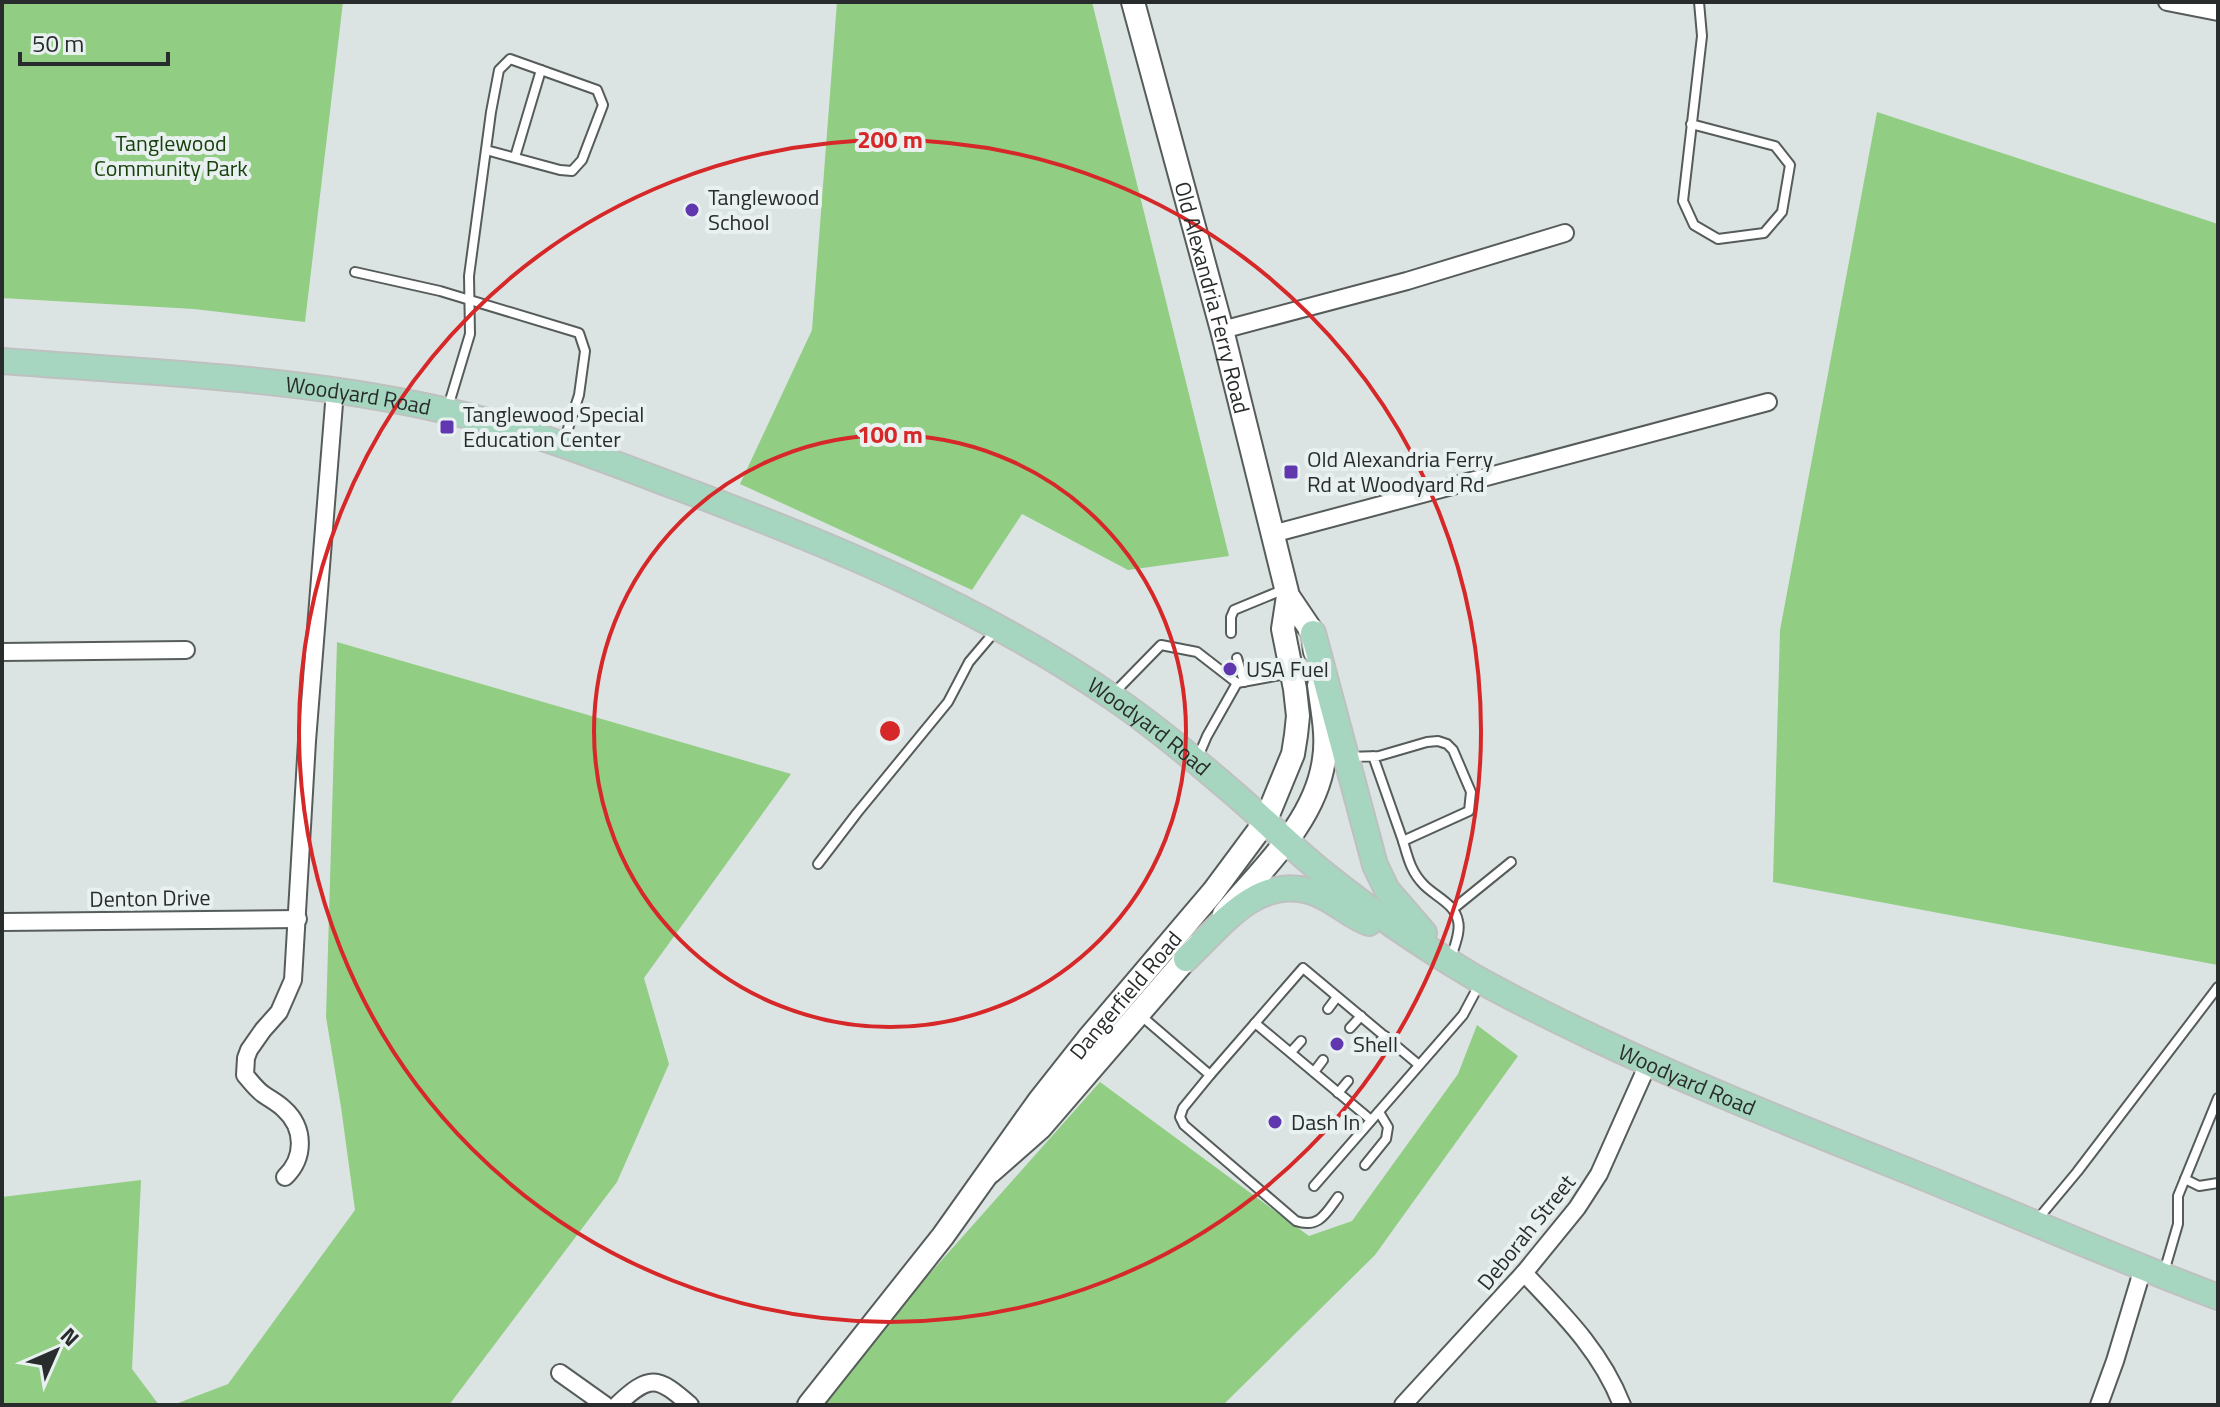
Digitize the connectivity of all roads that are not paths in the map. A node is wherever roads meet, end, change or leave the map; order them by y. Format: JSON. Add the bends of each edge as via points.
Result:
{"nodes":[{"id":1,"x":1133,"y":2,"type":"edge"},
{"id":2,"x":1699,"y":2,"type":"edge"},
{"id":3,"x":2170,"y":2,"type":"edge"},
{"id":4,"x":2218,"y":12,"type":"edge"},
{"id":5,"x":541,"y":70,"type":"junction"},
{"id":6,"x":1691,"y":124,"type":"junction"},
{"id":7,"x":486,"y":150,"type":"junction"},
{"id":8,"x":515,"y":157,"type":"junction"},
{"id":9,"x":1565,"y":233,"type":"dead end"},
{"id":10,"x":355,"y":272,"type":"dead end"},
{"id":11,"x":469,"y":300,"type":"junction"},
{"id":12,"x":1222,"y":330,"type":"junction"},
{"id":13,"x":2,"y":361,"type":"edge"},
{"id":14,"x":335,"y":391,"type":"junction"},
{"id":15,"x":1768,"y":402,"type":"dead end"},
{"id":16,"x":447,"y":411,"type":"junction"},
{"id":17,"x":562,"y":446,"type":"junction"},
{"id":18,"x":1272,"y":534,"type":"junction"},
{"id":19,"x":1287,"y":592,"type":"junction"},
{"id":20,"x":997,"y":628,"type":"junction"},
{"id":21,"x":1231,"y":633,"type":"dead end"},
{"id":22,"x":1313,"y":633,"type":"junction"},
{"id":23,"x":186,"y":650,"type":"dead end"},
{"id":24,"x":2,"y":652,"type":"edge"},
{"id":25,"x":1237,"y":658,"type":"dead end"},
{"id":26,"x":1292,"y":673,"type":"junction"},
{"id":27,"x":1241,"y":683,"type":"junction"},
{"id":28,"x":1110,"y":696,"type":"junction"},
{"id":29,"x":1373,"y":756,"type":"junction"},
{"id":30,"x":1347,"y":757,"type":"junction"},
{"id":31,"x":1196,"y":762,"type":"junction"},
{"id":32,"x":1265,"y":822,"type":"junction"},
{"id":33,"x":1286,"y":841,"type":"junction"},
{"id":34,"x":1403,"y":841,"type":"junction"},
{"id":35,"x":1511,"y":862,"type":"dead end"},
{"id":36,"x":818,"y":864,"type":"dead end"},
{"id":37,"x":1453,"y":909,"type":"junction"},
{"id":38,"x":298,"y":919,"type":"junction"},
{"id":39,"x":2,"y":922,"type":"edge"},
{"id":40,"x":1186,"y":959,"type":"junction"},
{"id":41,"x":1451,"y":961,"type":"junction"},
{"id":42,"x":1482,"y":981,"type":"junction"},
{"id":43,"x":2218,"y":987,"type":"edge"},
{"id":44,"x":1337,"y":997,"type":"junction"},
{"id":45,"x":1328,"y":1009,"type":"dead end"},
{"id":46,"x":1139,"y":1014,"type":"junction"},
{"id":47,"x":1361,"y":1016,"type":"junction"},
{"id":48,"x":1255,"y":1023,"type":"junction"},
{"id":49,"x":1350,"y":1028,"type":"dead end"},
{"id":50,"x":1385,"y":1036,"type":"junction"},
{"id":51,"x":1301,"y":1041,"type":"dead end"},
{"id":52,"x":1374,"y":1048,"type":"dead end"},
{"id":53,"x":1291,"y":1052,"type":"junction"},
{"id":54,"x":1323,"y":1060,"type":"dead end"},
{"id":55,"x":1648,"y":1064,"type":"junction"},
{"id":56,"x":1419,"y":1065,"type":"junction"},
{"id":57,"x":1314,"y":1072,"type":"junction"},
{"id":58,"x":1210,"y":1075,"type":"junction"},
{"id":59,"x":1348,"y":1081,"type":"dead end"},
{"id":60,"x":1338,"y":1093,"type":"junction"},
{"id":61,"x":2218,"y":1098,"type":"edge"},
{"id":62,"x":1379,"y":1112,"type":"junction"},
{"id":63,"x":1371,"y":1120,"type":"junction"},
{"id":64,"x":1365,"y":1165,"type":"dead end"},
{"id":65,"x":990,"y":1172,"type":"junction"},
{"id":66,"x":285,"y":1177,"type":"dead end"},
{"id":67,"x":2185,"y":1179,"type":"junction"},
{"id":68,"x":2218,"y":1183,"type":"edge"},
{"id":69,"x":1314,"y":1186,"type":"dead end"},
{"id":70,"x":1338,"y":1197,"type":"dead end"},
{"id":71,"x":2035,"y":1222,"type":"junction"},
{"id":72,"x":2153,"y":1272,"type":"junction"},
{"id":73,"x":1524,"y":1273,"type":"junction"},
{"id":74,"x":2218,"y":1297,"type":"edge"},
{"id":75,"x":560,"y":1373,"type":"dead end"},
{"id":76,"x":605,"y":1405,"type":"edge"},
{"id":77,"x":617,"y":1405,"type":"edge"},
{"id":78,"x":690,"y":1405,"type":"edge"},
{"id":79,"x":809,"y":1405,"type":"edge"},
{"id":80,"x":1403,"y":1405,"type":"edge"},
{"id":81,"x":1622,"y":1405,"type":"edge"},
{"id":82,"x":2099,"y":1405,"type":"edge"}],
"edges":[{"from":1,"to":12,"type":"street","name":"Old Alexandria Ferry Road"},
{"from":2,"to":6,"type":"lane","via":[[1702,36]]},
{"from":3,"to":4,"type":"street"},
{"from":5,"to":7,"type":"lane","via":[[510,59],[499,70]]},
{"from":5,"to":8,"type":"lane"},
{"from":5,"to":8,"type":"lane","via":[[597,90],[603,105],[582,160],[572,171]]},
{"from":6,"to":6,"type":"lane","via":[[1683,201],[1694,225],[1718,239],[1764,233],[1782,212],[1790,165],[1775,146]]},
{"from":7,"to":8,"type":"lane"},
{"from":7,"to":11,"type":"lane"},
{"from":9,"to":12,"type":"street"},
{"from":10,"to":11,"type":"lane"},
{"from":11,"to":16,"type":"lane","via":[[470,334]]},
{"from":11,"to":17,"type":"lane","via":[[579,333],[585,351],[579,395]]},
{"from":12,"to":18,"type":"street","name":"Old Alexandria Ferry Road"},
{"from":13,"to":14,"type":"main road","name":"Woodyard Road"},
{"from":14,"to":16,"type":"main road","name":"Woodyard Road"},
{"from":14,"to":38,"type":"street"},
{"from":15,"to":18,"type":"street"},
{"from":16,"to":17,"type":"main road","name":"Woodyard Road"},
{"from":17,"to":20,"type":"main road","name":"Woodyard Road","via":[[836,549]]},
{"from":18,"to":19,"type":"street","name":"Old Alexandria Ferry Road"},
{"from":19,"to":21,"type":"lane","via":[[1234,610]]},
{"from":19,"to":22,"type":"street","name":"Old Alexandria Ferry Road"},
{"from":19,"to":26,"type":"street","name":"Old Alexandria Ferry Road","via":[[1283,629]]},
{"from":20,"to":28,"type":"main road","name":"Woodyard Road"},
{"from":20,"to":36,"type":"lane","via":[[969,662],[948,702]]},
{"from":22,"to":30,"type":"main road"},
{"from":22,"to":33,"type":"street","name":"Old Alexandria Ferry Road","via":[[1324,760],[1307,809]]},
{"from":23,"to":24,"type":"street"},
{"from":25,"to":27,"type":"lane"},
{"from":26,"to":27,"type":"lane"},
{"from":26,"to":32,"type":"street","name":"Old Alexandria Ferry Road","via":[[1298,716],[1293,754]]},
{"from":27,"to":28,"type":"lane","via":[[1197,652],[1161,645]]},
{"from":27,"to":31,"type":"lane"},
{"from":28,"to":31,"type":"main road","name":"Woodyard Road"},
{"from":29,"to":30,"type":"lane"},
{"from":29,"to":34,"type":"lane"},
{"from":29,"to":34,"type":"lane","via":[[1427,742],[1447,744],[1471,792],[1469,811]]},
{"from":30,"to":41,"type":"main road","via":[[1375,865],[1387,890]]},
{"from":31,"to":32,"type":"main road","name":"Woodyard Road"},
{"from":32,"to":33,"type":"main road","name":"Woodyard Road"},
{"from":32,"to":65,"type":"street","name":"Dangerfield Road","via":[[1078,1051]]},
{"from":33,"to":40,"type":"street","name":"Dangerfield Road"},
{"from":33,"to":41,"type":"main road","name":"Woodyard Road","via":[[1372,910]]},
{"from":34,"to":37,"type":"lane","via":[[1410,867]]},
{"from":35,"to":37,"type":"lane"},
{"from":37,"to":41,"type":"lane","via":[[1459,926]]},
{"from":38,"to":39,"type":"street","name":"Denton Drive"},
{"from":38,"to":66,"type":"street","via":[[293,980],[279,1012],[246,1058],[245,1075],[286,1110],[298,1130],[301,1150]]},
{"from":40,"to":41,"type":"main road","via":[[1240,906],[1264,893],[1290,889],[1330,900]]},
{"from":40,"to":46,"type":"street","name":"Dangerfield Road"},
{"from":41,"to":42,"type":"main road","name":"Woodyard Road"},
{"from":42,"to":55,"type":"main road","name":"Woodyard Road"},
{"from":42,"to":56,"type":"lane","via":[[1463,1015]]},
{"from":43,"to":71,"type":"lane"},
{"from":44,"to":45,"type":"lane"},
{"from":44,"to":47,"type":"lane"},
{"from":44,"to":48,"type":"lane","via":[[1303,968]]},
{"from":46,"to":58,"type":"lane"},
{"from":46,"to":65,"type":"street","name":"Dangerfield Road","via":[[1040,1128]]},
{"from":47,"to":49,"type":"lane"},
{"from":47,"to":50,"type":"lane"},
{"from":48,"to":53,"type":"lane"},
{"from":48,"to":58,"type":"lane"},
{"from":50,"to":52,"type":"lane"},
{"from":50,"to":56,"type":"lane"},
{"from":51,"to":53,"type":"lane"},
{"from":53,"to":57,"type":"lane"},
{"from":54,"to":57,"type":"lane"},
{"from":55,"to":71,"type":"main road","name":"Woodyard Road"},
{"from":55,"to":73,"type":"street","name":"Deborah Street","via":[[1591,1188]]},
{"from":56,"to":62,"type":"lane"},
{"from":57,"to":60,"type":"lane"},
{"from":58,"to":70,"type":"lane","via":[[1183,1108],[1184,1125],[1296,1221],[1316,1222]]},
{"from":59,"to":60,"type":"lane"},
{"from":60,"to":63,"type":"lane"},
{"from":61,"to":67,"type":"lane"},
{"from":62,"to":63,"type":"lane"},
{"from":62,"to":64,"type":"lane","via":[[1388,1127],[1386,1139]]},
{"from":63,"to":69,"type":"lane"},
{"from":65,"to":79,"type":"street","name":"Dangerfield Road"},
{"from":67,"to":68,"type":"lane","via":[[2199,1186]]},
{"from":67,"to":72,"type":"lane","via":[[2178,1196],[2178,1224]]},
{"from":71,"to":72,"type":"main road","name":"Woodyard Road"},
{"from":72,"to":74,"type":"main road","name":"Woodyard Road"},
{"from":72,"to":82,"type":"street"},
{"from":73,"to":80,"type":"street","name":"Deborah Street"},
{"from":73,"to":81,"type":"street","via":[[1592,1348]]},
{"from":75,"to":76,"type":"street"},
{"from":77,"to":78,"type":"street","via":[[649,1382],[662,1383]]}]}
